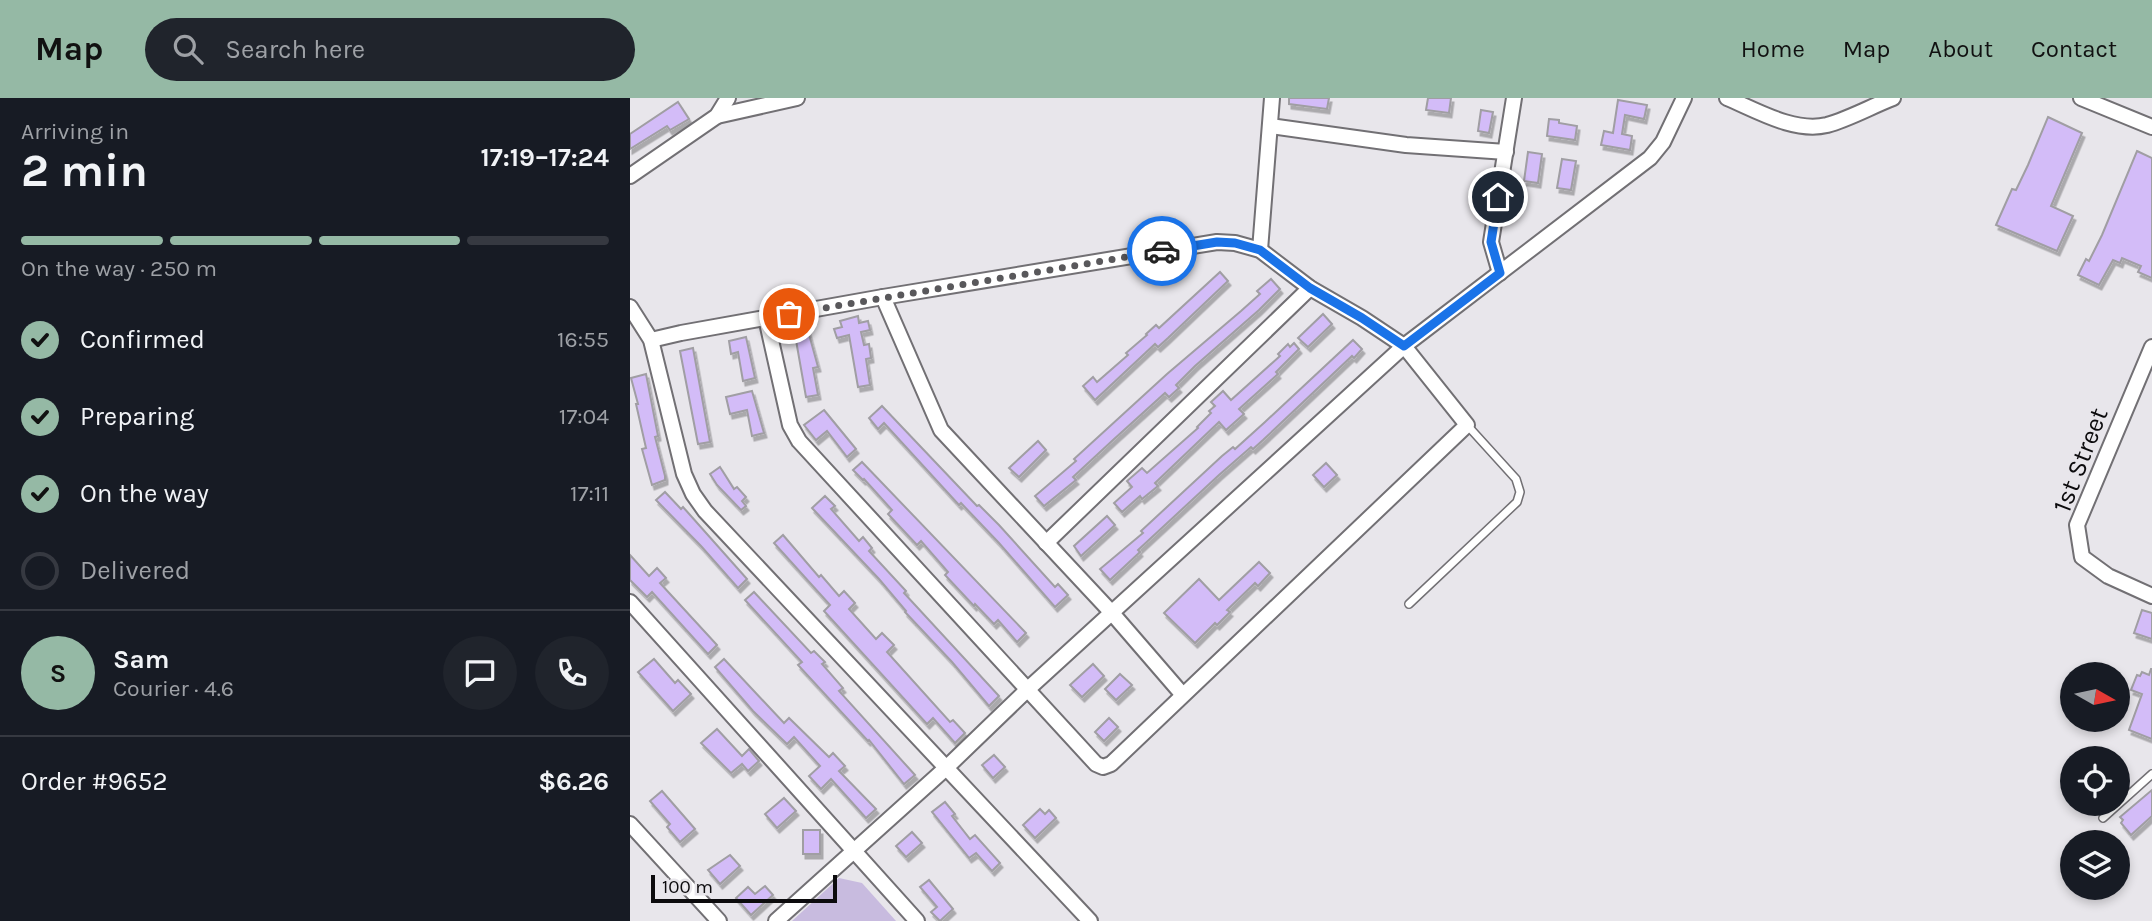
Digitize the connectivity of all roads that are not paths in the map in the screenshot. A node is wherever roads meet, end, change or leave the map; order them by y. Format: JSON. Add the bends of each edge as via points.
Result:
{"nodes":[{"id":1,"x":728,"y":98,"type":"edge"},
{"id":2,"x":797,"y":98,"type":"edge"},
{"id":3,"x":1272,"y":98,"type":"edge"},
{"id":4,"x":1514,"y":98,"type":"edge"},
{"id":5,"x":1684,"y":98,"type":"edge"},
{"id":6,"x":1727,"y":98,"type":"edge"},
{"id":7,"x":1893,"y":98,"type":"edge"},
{"id":8,"x":2081,"y":98,"type":"edge"},
{"id":9,"x":2108,"y":103,"type":"edge"},
{"id":10,"x":717,"y":116,"type":"junction"},
{"id":11,"x":1270,"y":126,"type":"junction"},
{"id":12,"x":2152,"y":127,"type":"edge"},
{"id":13,"x":1506,"y":152,"type":"junction"},
{"id":14,"x":630,"y":176,"type":"edge"},
{"id":15,"x":1260,"y":250,"type":"junction"},
{"id":16,"x":1500,"y":273,"type":"junction"},
{"id":17,"x":1310,"y":288,"type":"junction"},
{"id":18,"x":883,"y":297,"type":"junction"},
{"id":19,"x":630,"y":307,"type":"edge"},
{"id":20,"x":766,"y":318,"type":"junction"},
{"id":21,"x":652,"y":340,"type":"junction"},
{"id":22,"x":1404,"y":346,"type":"junction"},
{"id":23,"x":2152,"y":347,"type":"edge"},
{"id":24,"x":1467,"y":425,"type":"junction"},
{"id":25,"x":1046,"y":543,"type":"junction"},
{"id":26,"x":2152,"y":596,"type":"edge"},
{"id":27,"x":630,"y":602,"type":"edge"},
{"id":28,"x":1409,"y":604,"type":"dead end"},
{"id":29,"x":1112,"y":613,"type":"junction"},
{"id":30,"x":1028,"y":689,"type":"junction"},
{"id":31,"x":1182,"y":694,"type":"junction"},
{"id":32,"x":946,"y":768,"type":"junction"},
{"id":33,"x":2152,"y":774,"type":"edge"},
{"id":34,"x":2103,"y":818,"type":"dead end"},
{"id":35,"x":630,"y":824,"type":"edge"},
{"id":36,"x":855,"y":850,"type":"junction"},
{"id":37,"x":719,"y":921,"type":"edge"},
{"id":38,"x":776,"y":921,"type":"edge"},
{"id":39,"x":917,"y":921,"type":"edge"},
{"id":40,"x":1090,"y":921,"type":"edge"}],
"edges":[{"from":1,"to":10,"type":"street"},
{"from":2,"to":10,"type":"street"},
{"from":3,"to":11,"type":"street"},
{"from":4,"to":13,"type":"street"},
{"from":5,"to":16,"type":"street","via":[[1650,158]]},
{"from":6,"to":7,"type":"street","via":[[1778,120],[1825,125]]},
{"from":8,"to":9,"type":"street"},
{"from":9,"to":12,"type":"street"},
{"from":10,"to":14,"type":"street"},
{"from":11,"to":13,"type":"street","via":[[1406,145]]},
{"from":11,"to":15,"type":"street"},
{"from":13,"to":16,"type":"street","via":[[1491,242]]},
{"from":15,"to":17,"type":"street"},
{"from":15,"to":18,"type":"street","via":[[1217,242]]},
{"from":16,"to":22,"type":"street"},
{"from":17,"to":22,"type":"street"},
{"from":17,"to":25,"type":"street"},
{"from":18,"to":20,"type":"street"},
{"from":18,"to":25,"type":"street","via":[[941,430]]},
{"from":19,"to":21,"type":"street"},
{"from":20,"to":21,"type":"street"},
{"from":20,"to":30,"type":"street","via":[[793,433]]},
{"from":21,"to":32,"type":"street","via":[[684,474],[693,494]]},
{"from":22,"to":24,"type":"street"},
{"from":22,"to":29,"type":"street"},
{"from":23,"to":26,"type":"street","name":"1st Street","via":[[2077,525],[2082,557],[2108,576]]},
{"from":24,"to":28,"type":"lane","via":[[1516,478],[1517,502]]},
{"from":24,"to":31,"type":"street"},
{"from":25,"to":29,"type":"street"},
{"from":27,"to":36,"type":"street"},
{"from":29,"to":30,"type":"street"},
{"from":29,"to":31,"type":"street"},
{"from":30,"to":31,"type":"street","via":[[1096,764],[1104,767]]},
{"from":30,"to":32,"type":"street"},
{"from":32,"to":36,"type":"street"},
{"from":32,"to":40,"type":"street"},
{"from":33,"to":34,"type":"lane"},
{"from":35,"to":37,"type":"street"},
{"from":36,"to":38,"type":"street"},
{"from":36,"to":39,"type":"street"}]}
